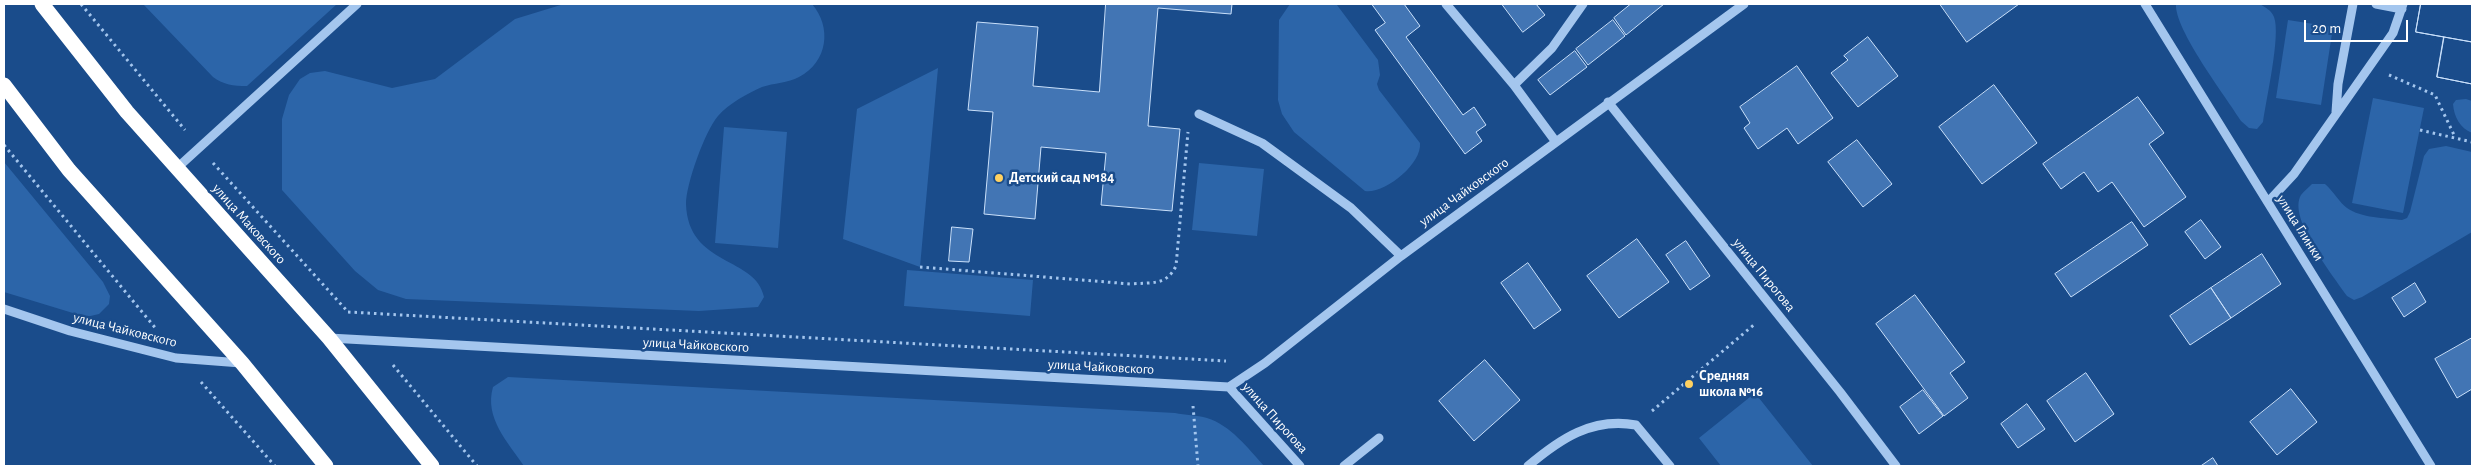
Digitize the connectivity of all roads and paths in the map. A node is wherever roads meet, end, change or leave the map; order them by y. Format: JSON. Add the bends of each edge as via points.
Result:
{"nodes":[{"id":1,"x":42,"y":4,"type":"edge"},
{"id":2,"x":81,"y":4,"type":"edge"},
{"id":3,"x":357,"y":4,"type":"edge"},
{"id":4,"x":1446,"y":4,"type":"edge"},
{"id":5,"x":1583,"y":4,"type":"edge"},
{"id":6,"x":1743,"y":4,"type":"edge"},
{"id":7,"x":2145,"y":4,"type":"edge"},
{"id":8,"x":2353,"y":4,"type":"edge"},
{"id":9,"x":2376,"y":4,"type":"edge"},
{"id":10,"x":2402,"y":6,"type":"edge"},
{"id":11,"x":2370,"y":67,"type":"junction"},
{"id":12,"x":4,"y":85,"type":"edge"},
{"id":13,"x":1514,"y":85,"type":"junction"},
{"id":14,"x":1608,"y":102,"type":"junction"},
{"id":15,"x":1199,"y":114,"type":"joint"},
{"id":16,"x":2336,"y":114,"type":"junction"},
{"id":17,"x":2420,"y":130,"type":"dead end"},
{"id":18,"x":2455,"y":137,"type":"junction"},
{"id":19,"x":1556,"y":142,"type":"junction"},
{"id":20,"x":2472,"y":142,"type":"edge"},
{"id":21,"x":4,"y":146,"type":"edge"},
{"id":22,"x":199,"y":148,"type":"junction"},
{"id":23,"x":177,"y":168,"type":"junction"},
{"id":24,"x":2268,"y":202,"type":"junction"},
{"id":25,"x":1401,"y":256,"type":"junction"},
{"id":26,"x":920,"y":267,"type":"dead end"},
{"id":27,"x":1774,"y":308,"type":"junction"},
{"id":28,"x":4,"y":309,"type":"edge"},
{"id":29,"x":348,"y":312,"type":"junction"},
{"id":30,"x":329,"y":338,"type":"junction"},
{"id":31,"x":372,"y":340,"type":"junction"},
{"id":32,"x":181,"y":359,"type":"junction"},
{"id":33,"x":242,"y":363,"type":"junction"},
{"id":34,"x":1265,"y":363,"type":"junction"},
{"id":35,"x":1192,"y":386,"type":"junction"},
{"id":36,"x":1229,"y":387,"type":"junction"},
{"id":37,"x":1636,"y":425,"type":"junction"},
{"id":38,"x":1379,"y":438,"type":"dead end"},
{"id":39,"x":275,"y":466,"type":"edge"},
{"id":40,"x":326,"y":466,"type":"edge"},
{"id":41,"x":432,"y":466,"type":"edge"},
{"id":42,"x":477,"y":466,"type":"edge"},
{"id":43,"x":1198,"y":466,"type":"edge"},
{"id":44,"x":1300,"y":466,"type":"edge"},
{"id":45,"x":1344,"y":466,"type":"edge"},
{"id":46,"x":1528,"y":466,"type":"edge"},
{"id":47,"x":1670,"y":466,"type":"edge"},
{"id":48,"x":1896,"y":466,"type":"edge"},
{"id":49,"x":2431,"y":466,"type":"edge"}],
"edges":[{"from":1,"to":23,"type":"highway","name":"улица Маковского","via":[[127,112]]},
{"from":2,"to":22,"type":"path"},
{"from":3,"to":22,"type":"street"},
{"from":4,"to":13,"type":"street"},
{"from":5,"to":13,"type":"street","via":[[1552,48]]},
{"from":6,"to":14,"type":"street","name":"улица Чайковского"},
{"from":7,"to":24,"type":"street","name":"улица Глинки"},
{"from":8,"to":16,"type":"street","via":[[2338,84]]},
{"from":9,"to":10,"type":"street"},
{"from":10,"to":11,"type":"street","via":[[2393,34]]},
{"from":11,"to":16,"type":"street"},
{"from":11,"to":18,"type":"path","via":[[2436,96]]},
{"from":12,"to":33,"type":"highway","via":[[69,170]]},
{"from":13,"to":19,"type":"street"},
{"from":14,"to":19,"type":"street","name":"улица Чайковского"},
{"from":14,"to":27,"type":"street","name":"улица Пирогова"},
{"from":15,"to":25,"type":"street","via":[[1262,143],[1352,208]]},
{"from":15,"to":26,"type":"path","via":[[1191,118],[1188,133],[1176,266],[1171,277],[1160,282],[1131,284]]},
{"from":16,"to":24,"type":"street","via":[[2294,174]]},
{"from":17,"to":18,"type":"path"},
{"from":18,"to":20,"type":"path"},
{"from":19,"to":25,"type":"street","name":"улица Чайковского"},
{"from":21,"to":32,"type":"path"},
{"from":22,"to":23,"type":"street"},
{"from":22,"to":29,"type":"path"},
{"from":23,"to":30,"type":"highway","name":"улица Маковского"},
{"from":24,"to":49,"type":"street","name":"улица Глинки"},
{"from":25,"to":34,"type":"street","name":"улица Чайковского"},
{"from":27,"to":37,"type":"path"},
{"from":27,"to":48,"type":"street","name":"улица Пирогова"},
{"from":28,"to":32,"type":"street","name":"улица Чайковского","via":[[70,331]]},
{"from":29,"to":31,"type":"path"},
{"from":29,"to":34,"type":"path"},
{"from":30,"to":31,"type":"street","name":"улица Чайковского"},
{"from":30,"to":41,"type":"highway","name":"улица Маковского"},
{"from":31,"to":35,"type":"street","name":"улица Чайковского"},
{"from":31,"to":42,"type":"path"},
{"from":32,"to":33,"type":"street","name":"улица Чайковского"},
{"from":32,"to":39,"type":"path"},
{"from":33,"to":40,"type":"highway"},
{"from":34,"to":36,"type":"street","name":"улица Чайковского"},
{"from":35,"to":36,"type":"street","name":"улица Чайковского"},
{"from":35,"to":43,"type":"path"},
{"from":36,"to":44,"type":"street","name":"улица Пирогова"},
{"from":37,"to":46,"type":"street","via":[[1602,423],[1581,430]]},
{"from":37,"to":47,"type":"street"},
{"from":38,"to":45,"type":"street"}]}
